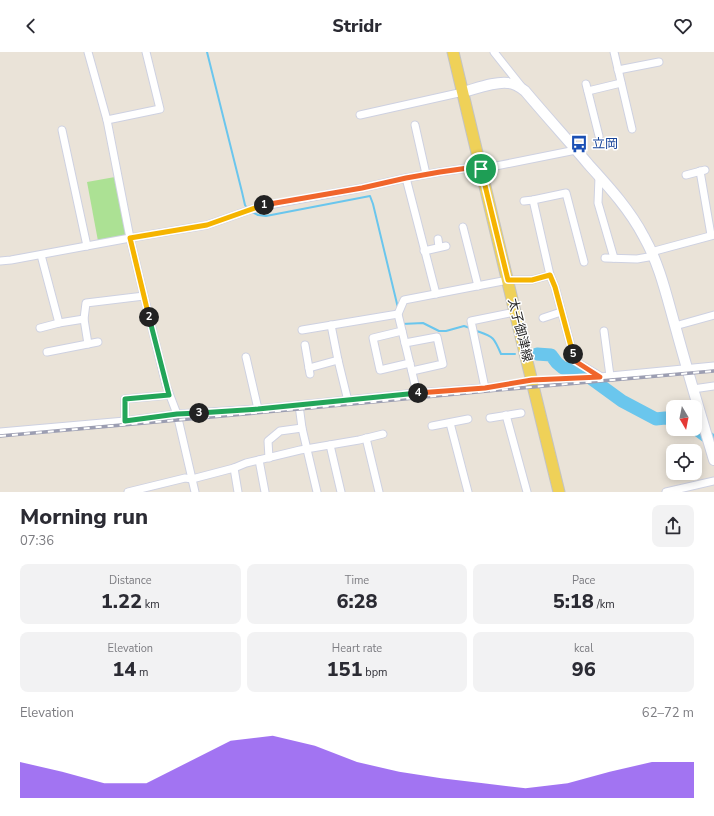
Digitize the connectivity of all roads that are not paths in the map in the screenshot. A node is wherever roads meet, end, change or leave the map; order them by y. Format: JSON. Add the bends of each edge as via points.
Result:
{"nodes":[{"id":1,"x":88,"y":52,"type":"edge"},
{"id":2,"x":146,"y":52,"type":"edge"},
{"id":3,"x":453,"y":52,"type":"edge"},
{"id":4,"x":494,"y":52,"type":"edge"},
{"id":5,"x":614,"y":52,"type":"edge"},
{"id":6,"x":659,"y":62,"type":"dead end"},
{"id":7,"x":618,"y":70,"type":"junction"},
{"id":8,"x":621,"y":83,"type":"junction"},
{"id":9,"x":525,"y":91,"type":"junction"},
{"id":10,"x":463,"y":92,"type":"junction"},
{"id":11,"x":360,"y":115,"type":"dead end"},
{"id":12,"x":107,"y":120,"type":"junction"},
{"id":13,"x":415,"y":125,"type":"dead end"},
{"id":14,"x":632,"y":129,"type":"dead end"},
{"id":15,"x":62,"y":130,"type":"dead end"},
{"id":16,"x":599,"y":136,"type":"dead end"},
{"id":17,"x":576,"y":150,"type":"junction"},
{"id":18,"x":481,"y":169,"type":"junction"},
{"id":19,"x":426,"y":174,"type":"junction"},
{"id":20,"x":686,"y":175,"type":"dead end"},
{"id":21,"x":600,"y":177,"type":"junction"},
{"id":22,"x":406,"y":178,"type":"junction"},
{"id":23,"x":524,"y":200,"type":"dead end"},
{"id":24,"x":533,"y":200,"type":"junction"},
{"id":25,"x":463,"y":227,"type":"dead end"},
{"id":26,"x":713,"y":235,"type":"edge"},
{"id":27,"x":130,"y":238,"type":"junction"},
{"id":28,"x":438,"y":239,"type":"dead end"},
{"id":29,"x":87,"y":246,"type":"junction"},
{"id":30,"x":424,"y":251,"type":"junction"},
{"id":31,"x":653,"y":254,"type":"junction"},
{"id":32,"x":41,"y":255,"type":"junction"},
{"id":33,"x":605,"y":258,"type":"dead end"},
{"id":34,"x":614,"y":258,"type":"junction"},
{"id":35,"x":0,"y":261,"type":"edge"},
{"id":36,"x":584,"y":262,"type":"dead end"},
{"id":37,"x":550,"y":275,"type":"junction"},
{"id":38,"x":508,"y":280,"type":"junction"},
{"id":39,"x":478,"y":286,"type":"junction"},
{"id":40,"x":436,"y":294,"type":"junction"},
{"id":41,"x":144,"y":296,"type":"junction"},
{"id":42,"x":515,"y":312,"type":"junction"},
{"id":43,"x":561,"y":312,"type":"junction"},
{"id":44,"x":398,"y":314,"type":"junction"},
{"id":45,"x":714,"y":315,"type":"edge"},
{"id":46,"x":543,"y":318,"type":"dead end"},
{"id":47,"x":84,"y":319,"type":"junction"},
{"id":48,"x":58,"y":323,"type":"junction"},
{"id":49,"x":331,"y":325,"type":"junction"},
{"id":50,"x":675,"y":326,"type":"junction"},
{"id":51,"x":40,"y":328,"type":"dead end"},
{"id":52,"x":302,"y":330,"type":"dead end"},
{"id":53,"x":402,"y":331,"type":"junction"},
{"id":54,"x":604,"y":331,"type":"dead end"},
{"id":55,"x":98,"y":342,"type":"dead end"},
{"id":56,"x":405,"y":343,"type":"junction"},
{"id":57,"x":88,"y":344,"type":"junction"},
{"id":58,"x":305,"y":345,"type":"dead end"},
{"id":59,"x":47,"y":352,"type":"dead end"},
{"id":60,"x":246,"y":357,"type":"dead end"},
{"id":61,"x":338,"y":360,"type":"junction"},
{"id":62,"x":410,"y":363,"type":"junction"},
{"id":63,"x":714,"y":366,"type":"edge"},
{"id":64,"x":687,"y":368,"type":"junction"},
{"id":65,"x":412,"y":371,"type":"junction"},
{"id":66,"x":610,"y":376,"type":"junction"},
{"id":67,"x":600,"y":377,"type":"junction"},
{"id":68,"x":532,"y":380,"type":"junction"},
{"id":69,"x":714,"y":386,"type":"edge"},
{"id":70,"x":485,"y":388,"type":"junction"},
{"id":71,"x":693,"y":389,"type":"junction"},
{"id":72,"x":417,"y":393,"type":"junction"},
{"id":73,"x":169,"y":395,"type":"junction"},
{"id":74,"x":348,"y":401,"type":"junction"},
{"id":75,"x":300,"y":405,"type":"junction"},
{"id":76,"x":258,"y":409,"type":"junction"},
{"id":77,"x":521,"y":413,"type":"dead end"},
{"id":78,"x":177,"y":414,"type":"junction"},
{"id":79,"x":506,"y":416,"type":"junction"},
{"id":80,"x":490,"y":418,"type":"dead end"},
{"id":81,"x":468,"y":419,"type":"dead end"},
{"id":82,"x":125,"y":421,"type":"junction"},
{"id":83,"x":450,"y":423,"type":"junction"},
{"id":84,"x":432,"y":426,"type":"dead end"},
{"id":85,"x":302,"y":428,"type":"junction"},
{"id":86,"x":0,"y":432,"type":"edge"},
{"id":87,"x":383,"y":434,"type":"dead end"},
{"id":88,"x":366,"y":438,"type":"junction"},
{"id":89,"x":330,"y":445,"type":"junction"},
{"id":90,"x":307,"y":449,"type":"junction"},
{"id":91,"x":269,"y":458,"type":"junction"},
{"id":92,"x":259,"y":460,"type":"junction"},
{"id":93,"x":714,"y":460,"type":"edge"},
{"id":94,"x":234,"y":468,"type":"junction"},
{"id":95,"x":192,"y":480,"type":"junction"},
{"id":96,"x":714,"y":481,"type":"edge"},
{"id":97,"x":128,"y":492,"type":"edge"},
{"id":98,"x":195,"y":492,"type":"edge"},
{"id":99,"x":238,"y":492,"type":"edge"},
{"id":100,"x":265,"y":492,"type":"edge"},
{"id":101,"x":318,"y":492,"type":"edge"},
{"id":102,"x":341,"y":492,"type":"edge"},
{"id":103,"x":379,"y":492,"type":"edge"},
{"id":104,"x":468,"y":492,"type":"edge"},
{"id":105,"x":527,"y":492,"type":"edge"},
{"id":106,"x":559,"y":492,"type":"edge"},
{"id":107,"x":666,"y":492,"type":"edge"}],
"edges":[{"from":1,"to":12,"type":"street"},
{"from":2,"to":12,"type":"street","via":[[160,109]]},
{"from":3,"to":10,"type":"main road","name":"太子御津線"},
{"from":4,"to":9,"type":"street"},
{"from":5,"to":7,"type":"street"},
{"from":6,"to":7,"type":"street"},
{"from":7,"to":8,"type":"street"},
{"from":8,"to":14,"type":"street"},
{"from":8,"to":16,"type":"street","via":[[587,87]]},
{"from":9,"to":10,"type":"street","via":[[510,83],[502,83]]},
{"from":9,"to":17,"type":"street"},
{"from":10,"to":11,"type":"street"},
{"from":10,"to":18,"type":"main road","name":"太子御津線"},
{"from":12,"to":27,"type":"street"},
{"from":13,"to":19,"type":"street"},
{"from":15,"to":29,"type":"street"},
{"from":17,"to":18,"type":"street"},
{"from":17,"to":21,"type":"street"},
{"from":18,"to":19,"type":"street","via":[[468,168]]},
{"from":18,"to":38,"type":"main road","name":"太子御津線"},
{"from":19,"to":22,"type":"street"},
{"from":20,"to":26,"type":"street","via":[[702,171]]},
{"from":21,"to":31,"type":"street","via":[[635,221]]},
{"from":21,"to":34,"type":"street","via":[[598,202]]},
{"from":22,"to":27,"type":"street","via":[[258,207],[207,225]]},
{"from":22,"to":30,"type":"street"},
{"from":23,"to":24,"type":"street"},
{"from":24,"to":36,"type":"street","via":[[566,193]]},
{"from":24,"to":37,"type":"street"},
{"from":25,"to":39,"type":"street"},
{"from":26,"to":31,"type":"street"},
{"from":27,"to":29,"type":"street"},
{"from":27,"to":41,"type":"street"},
{"from":28,"to":30,"type":"street","via":[[443,247]]},
{"from":29,"to":32,"type":"street"},
{"from":30,"to":40,"type":"street"},
{"from":31,"to":34,"type":"street","via":[[637,259]]},
{"from":31,"to":50,"type":"street"},
{"from":32,"to":35,"type":"street"},
{"from":32,"to":48,"type":"street"},
{"from":33,"to":34,"type":"street"},
{"from":37,"to":38,"type":"street","via":[[532,280]]},
{"from":37,"to":43,"type":"street"},
{"from":38,"to":39,"type":"street"},
{"from":38,"to":42,"type":"main road","name":"太子御津線"},
{"from":39,"to":40,"type":"street"},
{"from":40,"to":44,"type":"street","via":[[404,300]]},
{"from":41,"to":47,"type":"street","via":[[86,303]]},
{"from":41,"to":73,"type":"street"},
{"from":42,"to":68,"type":"main road","name":"太子御津線"},
{"from":42,"to":70,"type":"street","via":[[471,321]]},
{"from":43,"to":46,"type":"street"},
{"from":43,"to":67,"type":"street","via":[[575,361]]},
{"from":44,"to":49,"type":"street"},
{"from":44,"to":53,"type":"street"},
{"from":45,"to":50,"type":"street"},
{"from":47,"to":48,"type":"street"},
{"from":47,"to":57,"type":"street"},
{"from":48,"to":51,"type":"street"},
{"from":49,"to":52,"type":"street"},
{"from":49,"to":61,"type":"street"},
{"from":50,"to":64,"type":"street"},
{"from":53,"to":56,"type":"street"},
{"from":53,"to":62,"type":"street","via":[[373,338],[380,370]]},
{"from":54,"to":66,"type":"street"},
{"from":55,"to":57,"type":"street"},
{"from":56,"to":62,"type":"street"},
{"from":56,"to":65,"type":"street","via":[[436,337],[443,364]]},
{"from":57,"to":59,"type":"street"},
{"from":58,"to":61,"type":"street","via":[[310,371]]},
{"from":60,"to":76,"type":"street"},
{"from":61,"to":74,"type":"street"},
{"from":62,"to":65,"type":"street"},
{"from":63,"to":64,"type":"street"},
{"from":64,"to":66,"type":"street"},
{"from":64,"to":71,"type":"street"},
{"from":65,"to":72,"type":"street"},
{"from":66,"to":67,"type":"street"},
{"from":67,"to":68,"type":"street"},
{"from":68,"to":70,"type":"street"},
{"from":68,"to":106,"type":"main road","name":"太子御津線"},
{"from":69,"to":71,"type":"street"},
{"from":70,"to":72,"type":"street"},
{"from":71,"to":93,"type":"street"},
{"from":72,"to":74,"type":"street"},
{"from":73,"to":78,"type":"street"},
{"from":73,"to":82,"type":"street","via":[[125,399]]},
{"from":74,"to":75,"type":"street"},
{"from":75,"to":76,"type":"street"},
{"from":75,"to":85,"type":"street"},
{"from":76,"to":78,"type":"street"},
{"from":77,"to":79,"type":"street"},
{"from":78,"to":82,"type":"street"},
{"from":78,"to":95,"type":"street"},
{"from":79,"to":80,"type":"street"},
{"from":79,"to":105,"type":"street"},
{"from":81,"to":83,"type":"street"},
{"from":82,"to":86,"type":"street"},
{"from":83,"to":84,"type":"street"},
{"from":83,"to":104,"type":"street"},
{"from":85,"to":90,"type":"street"},
{"from":85,"to":91,"type":"street","via":[[280,431],[268,441]]},
{"from":87,"to":88,"type":"street"},
{"from":88,"to":89,"type":"street"},
{"from":88,"to":103,"type":"street"},
{"from":89,"to":90,"type":"street"},
{"from":89,"to":102,"type":"street"},
{"from":90,"to":91,"type":"street"},
{"from":90,"to":101,"type":"street"},
{"from":91,"to":92,"type":"street"},
{"from":92,"to":94,"type":"street"},
{"from":92,"to":100,"type":"street"},
{"from":94,"to":95,"type":"street"},
{"from":94,"to":99,"type":"street"},
{"from":95,"to":97,"type":"street","via":[[185,478]]},
{"from":95,"to":98,"type":"street"},
{"from":96,"to":107,"type":"street"}]}
